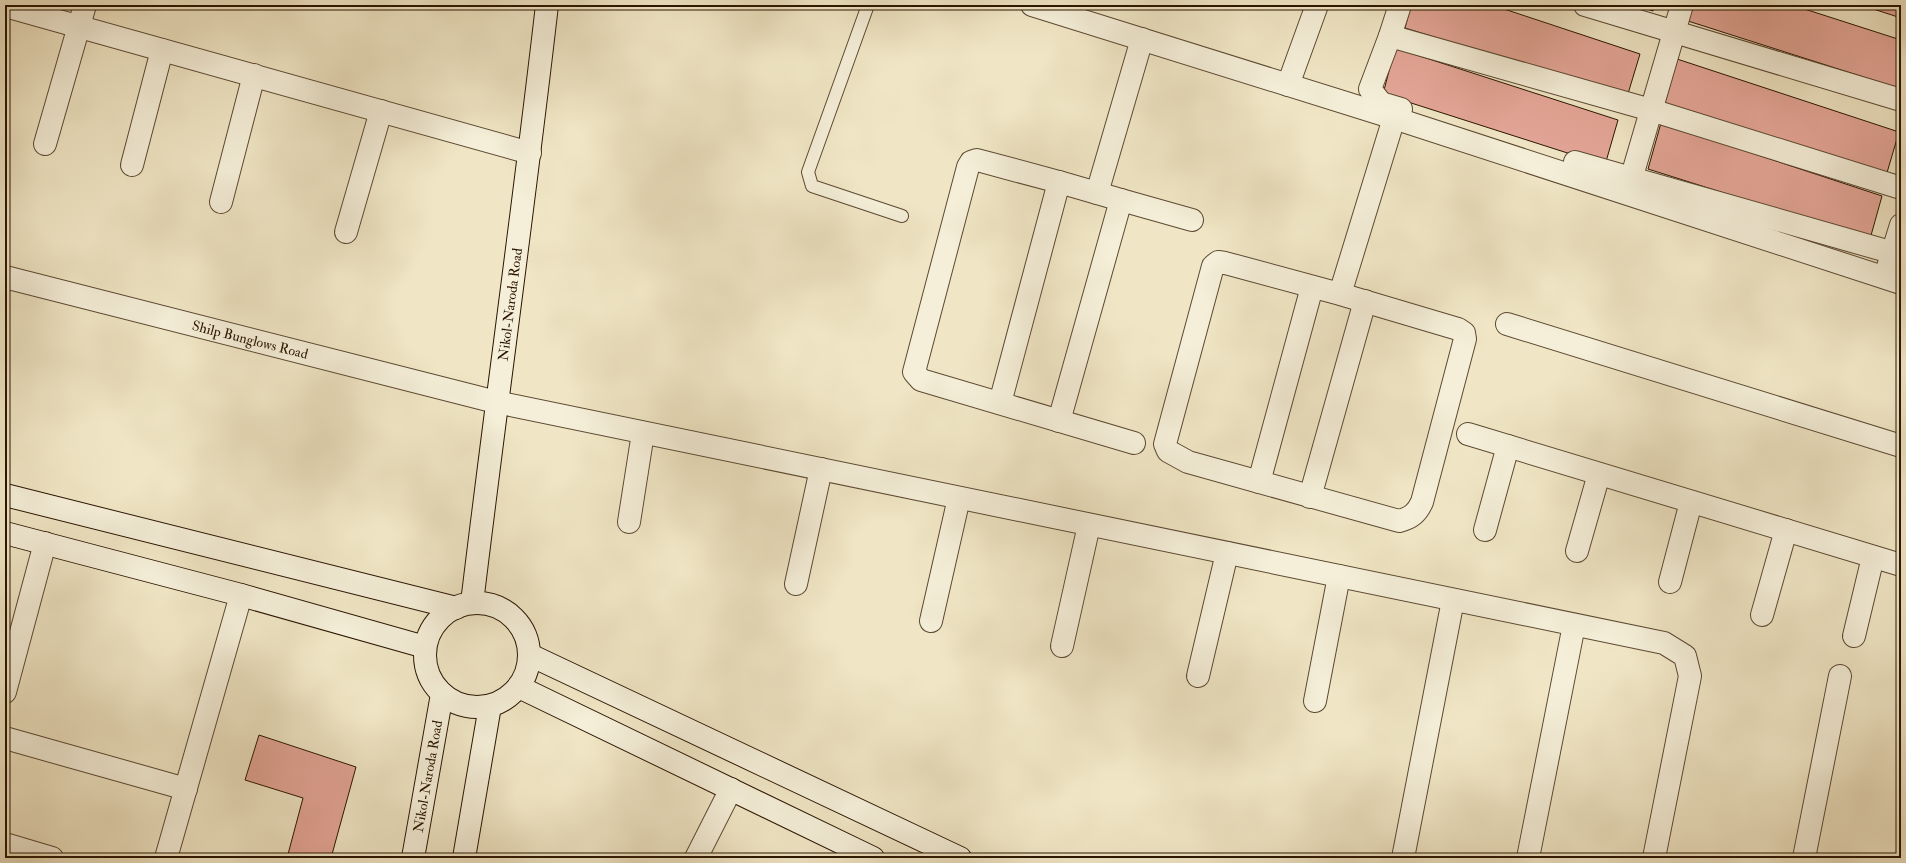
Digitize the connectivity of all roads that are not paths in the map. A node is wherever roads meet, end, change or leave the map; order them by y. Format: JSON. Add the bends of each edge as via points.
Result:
{"nodes":[{"id":1,"x":85,"y":5,"type":"edge"},
{"id":2,"x":547,"y":5,"type":"edge"},
{"id":3,"x":868,"y":5,"type":"edge"},
{"id":4,"x":1032,"y":5,"type":"edge"},
{"id":5,"x":1317,"y":5,"type":"edge"},
{"id":6,"x":1400,"y":5,"type":"edge"},
{"id":7,"x":1585,"y":5,"type":"edge"},
{"id":8,"x":1682,"y":5,"type":"edge"},
{"id":9,"x":5,"y":6,"type":"edge"},
{"id":10,"x":78,"y":27,"type":"junction"},
{"id":11,"x":1674,"y":31,"type":"junction"},
{"id":12,"x":1390,"y":36,"type":"junction"},
{"id":13,"x":1142,"y":39,"type":"junction"},
{"id":14,"x":162,"y":50,"type":"junction"},
{"id":15,"x":254,"y":75,"type":"junction"},
{"id":16,"x":1288,"y":85,"type":"junction"},
{"id":17,"x":1901,"y":100,"type":"edge"},
{"id":18,"x":1651,"y":110,"type":"junction"},
{"id":19,"x":381,"y":111,"type":"junction"},
{"id":20,"x":1394,"y":118,"type":"junction"},
{"id":21,"x":45,"y":144,"type":"dead end"},
{"id":22,"x":530,"y":153,"type":"junction"},
{"id":23,"x":132,"y":165,"type":"dead end"},
{"id":24,"x":1059,"y":182,"type":"junction"},
{"id":25,"x":1628,"y":186,"type":"junction"},
{"id":26,"x":1901,"y":188,"type":"edge"},
{"id":27,"x":1097,"y":193,"type":"junction"},
{"id":28,"x":1121,"y":200,"type":"junction"},
{"id":29,"x":221,"y":202,"type":"dead end"},
{"id":30,"x":902,"y":216,"type":"dead end"},
{"id":31,"x":1192,"y":220,"type":"dead end"},
{"id":32,"x":1901,"y":225,"type":"edge"},
{"id":33,"x":346,"y":232,"type":"dead end"},
{"id":34,"x":1897,"y":254,"type":"edge"},
{"id":35,"x":5,"y":277,"type":"edge"},
{"id":36,"x":1893,"y":280,"type":"edge"},
{"id":37,"x":1312,"y":287,"type":"junction"},
{"id":38,"x":1340,"y":294,"type":"junction"},
{"id":39,"x":1365,"y":301,"type":"junction"},
{"id":40,"x":1507,"y":324,"type":"dead end"},
{"id":41,"x":496,"y":402,"type":"junction"},
{"id":42,"x":1000,"y":403,"type":"junction"},
{"id":43,"x":1059,"y":421,"type":"junction"},
{"id":44,"x":644,"y":432,"type":"junction"},
{"id":45,"x":1468,"y":434,"type":"dead end"},
{"id":46,"x":1134,"y":443,"type":"dead end"},
{"id":47,"x":1508,"y":446,"type":"junction"},
{"id":48,"x":1901,"y":446,"type":"edge"},
{"id":49,"x":821,"y":469,"type":"junction"},
{"id":50,"x":1599,"y":474,"type":"junction"},
{"id":51,"x":1259,"y":482,"type":"junction"},
{"id":52,"x":5,"y":496,"type":"edge"},
{"id":53,"x":1310,"y":497,"type":"junction"},
{"id":54,"x":958,"y":498,"type":"junction"},
{"id":55,"x":1691,"y":502,"type":"junction"},
{"id":56,"x":629,"y":522,"type":"dead end"},
{"id":57,"x":1089,"y":525,"type":"junction"},
{"id":58,"x":1484,"y":530,"type":"dead end"},
{"id":59,"x":1786,"y":530,"type":"junction"},
{"id":60,"x":5,"y":533,"type":"edge"},
{"id":61,"x":44,"y":543,"type":"junction"},
{"id":62,"x":1577,"y":551,"type":"dead end"},
{"id":63,"x":1227,"y":553,"type":"junction"},
{"id":64,"x":1873,"y":557,"type":"junction"},
{"id":65,"x":1901,"y":566,"type":"edge"},
{"id":66,"x":1339,"y":576,"type":"junction"},
{"id":67,"x":1670,"y":582,"type":"dead end"},
{"id":68,"x":796,"y":584,"type":"dead end"},
{"id":69,"x":241,"y":595,"type":"junction"},
{"id":70,"x":1453,"y":600,"type":"junction"},
{"id":71,"x":464,"y":605,"type":"junction"},
{"id":72,"x":1762,"y":614,"type":"dead end"},
{"id":73,"x":931,"y":620,"type":"dead end"},
{"id":74,"x":1574,"y":625,"type":"junction"},
{"id":75,"x":1854,"y":636,"type":"dead end"},
{"id":76,"x":1062,"y":646,"type":"dead end"},
{"id":77,"x":425,"y":647,"type":"junction"},
{"id":78,"x":530,"y":655,"type":"junction"},
{"id":79,"x":1198,"y":676,"type":"dead end"},
{"id":80,"x":1840,"y":676,"type":"dead end"},
{"id":81,"x":519,"y":687,"type":"junction"},
{"id":82,"x":5,"y":692,"type":"edge"},
{"id":83,"x":442,"y":694,"type":"junction"},
{"id":84,"x":1315,"y":701,"type":"dead end"},
{"id":85,"x":490,"y":706,"type":"junction"},
{"id":86,"x":5,"y":738,"type":"edge"},
{"id":87,"x":186,"y":789,"type":"junction"},
{"id":88,"x":731,"y":789,"type":"junction"},
{"id":89,"x":5,"y":844,"type":"edge"},
{"id":90,"x":52,"y":858,"type":"edge"},
{"id":91,"x":166,"y":858,"type":"edge"},
{"id":92,"x":413,"y":858,"type":"edge"},
{"id":93,"x":464,"y":858,"type":"edge"},
{"id":94,"x":696,"y":858,"type":"edge"},
{"id":95,"x":873,"y":858,"type":"edge"},
{"id":96,"x":960,"y":858,"type":"edge"},
{"id":97,"x":1403,"y":858,"type":"edge"},
{"id":98,"x":1528,"y":858,"type":"edge"},
{"id":99,"x":1654,"y":858,"type":"edge"},
{"id":100,"x":1804,"y":858,"type":"edge"}],
"edges":[{"from":1,"to":10,"type":"street"},
{"from":2,"to":22,"type":"street","name":"Nikol-Naroda Road"},
{"from":3,"to":30,"type":"lane","via":[[808,172],[812,186]]},
{"from":4,"to":13,"type":"street"},
{"from":5,"to":16,"type":"street"},
{"from":6,"to":12,"type":"street"},
{"from":7,"to":11,"type":"street"},
{"from":8,"to":11,"type":"street"},
{"from":9,"to":10,"type":"street"},
{"from":10,"to":14,"type":"street"},
{"from":10,"to":21,"type":"street"},
{"from":11,"to":17,"type":"street"},
{"from":11,"to":18,"type":"street"},
{"from":12,"to":18,"type":"street"},
{"from":12,"to":25,"type":"street","via":[[1370,89],[1382,104]]},
{"from":13,"to":16,"type":"street"},
{"from":13,"to":27,"type":"street"},
{"from":14,"to":15,"type":"street"},
{"from":14,"to":23,"type":"street"},
{"from":15,"to":19,"type":"street"},
{"from":15,"to":29,"type":"street"},
{"from":16,"to":20,"type":"street"},
{"from":18,"to":25,"type":"street"},
{"from":18,"to":26,"type":"street"},
{"from":19,"to":22,"type":"street"},
{"from":19,"to":33,"type":"street"},
{"from":20,"to":25,"type":"street"},
{"from":20,"to":38,"type":"street"},
{"from":22,"to":41,"type":"street","name":"Nikol-Naroda Road"},
{"from":24,"to":27,"type":"street"},
{"from":24,"to":42,"type":"street"},
{"from":24,"to":42,"type":"street","via":[[977,160],[971,162],[966,174],[914,372],[921,380]]},
{"from":25,"to":34,"type":"street"},
{"from":25,"to":36,"type":"street"},
{"from":27,"to":28,"type":"street"},
{"from":28,"to":31,"type":"street"},
{"from":28,"to":43,"type":"street"},
{"from":32,"to":34,"type":"street"},
{"from":34,"to":36,"type":"street"},
{"from":35,"to":41,"type":"street","name":"Shilp Bunglows Road"},
{"from":37,"to":38,"type":"street"},
{"from":37,"to":51,"type":"street"},
{"from":37,"to":51,"type":"street","via":[[1225,263],[1218,262],[1210,271],[1165,444],[1168,451],[1188,462]]},
{"from":38,"to":39,"type":"street"},
{"from":39,"to":53,"type":"street"},
{"from":39,"to":53,"type":"street","via":[[1464,333],[1465,339],[1422,502],[1410,519],[1399,521]]},
{"from":40,"to":48,"type":"street"},
{"from":41,"to":44,"type":"street","name":"Shilp Bunglows Road"},
{"from":41,"to":71,"type":"street","name":"Nikol-Naroda Road"},
{"from":42,"to":43,"type":"street"},
{"from":43,"to":46,"type":"street"},
{"from":44,"to":49,"type":"street","name":"Shilp Bunglows Road"},
{"from":44,"to":56,"type":"street"},
{"from":45,"to":47,"type":"street"},
{"from":47,"to":50,"type":"street"},
{"from":47,"to":58,"type":"street"},
{"from":49,"to":54,"type":"street","name":"Shilp Bunglows Road"},
{"from":49,"to":68,"type":"street"},
{"from":50,"to":55,"type":"street"},
{"from":50,"to":62,"type":"street"},
{"from":51,"to":53,"type":"street"},
{"from":52,"to":71,"type":"street"},
{"from":54,"to":57,"type":"street","name":"Shilp Bunglows Road"},
{"from":54,"to":73,"type":"street"},
{"from":55,"to":59,"type":"street"},
{"from":55,"to":67,"type":"street"},
{"from":57,"to":63,"type":"street","name":"Shilp Bunglows Road"},
{"from":57,"to":76,"type":"street"},
{"from":59,"to":64,"type":"street"},
{"from":59,"to":72,"type":"street"},
{"from":60,"to":61,"type":"street"},
{"from":61,"to":69,"type":"street"},
{"from":61,"to":82,"type":"street"},
{"from":63,"to":66,"type":"street","name":"Shilp Bunglows Road"},
{"from":63,"to":79,"type":"street"},
{"from":64,"to":65,"type":"street"},
{"from":64,"to":75,"type":"street"},
{"from":66,"to":70,"type":"street","name":"Shilp Bunglows Road"},
{"from":66,"to":84,"type":"street"},
{"from":69,"to":77,"type":"street"},
{"from":69,"to":87,"type":"street"},
{"from":70,"to":74,"type":"street","name":"Shilp Bunglows Road"},
{"from":70,"to":97,"type":"street"},
{"from":71,"to":77,"type":"street","via":[[441,617],[430,631]]},
{"from":71,"to":78,"type":"street","via":[[490,605],[505,612],[518,623],[526,638]]},
{"from":74,"to":98,"type":"street"},
{"from":74,"to":99,"type":"street","name":"Shilp Bunglows Road","via":[[1664,643],[1684,656],[1690,676]]},
{"from":77,"to":83,"type":"street","via":[[425,664],[431,681]]},
{"from":78,"to":81,"type":"street","via":[[527,672]]},
{"from":78,"to":96,"type":"street"},
{"from":80,"to":100,"type":"street"},
{"from":81,"to":85,"type":"street","via":[[506,698]]},
{"from":81,"to":88,"type":"street"},
{"from":83,"to":85,"type":"street","via":[[456,703],[473,707]]},
{"from":83,"to":92,"type":"street","name":"Nikol-Naroda Road"},
{"from":85,"to":93,"type":"street"},
{"from":86,"to":87,"type":"street"},
{"from":87,"to":91,"type":"street"},
{"from":88,"to":94,"type":"street"},
{"from":88,"to":95,"type":"street"},
{"from":89,"to":90,"type":"street"}]}
